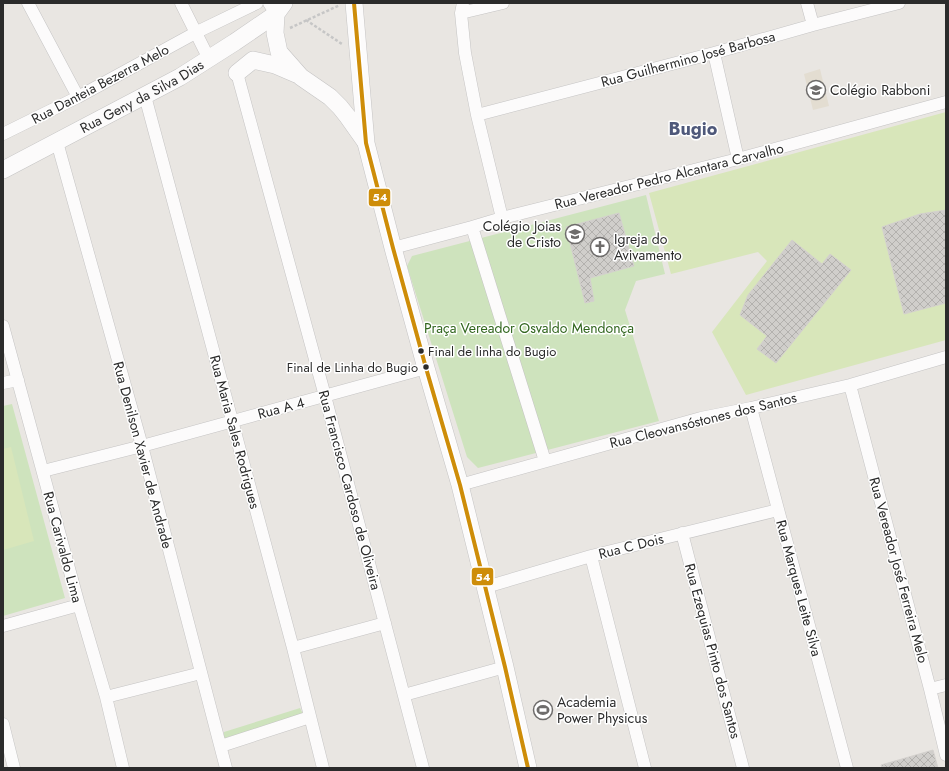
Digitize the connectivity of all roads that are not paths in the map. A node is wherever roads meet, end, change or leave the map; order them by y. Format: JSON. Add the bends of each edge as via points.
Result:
{"nodes":[{"id":1,"x":28,"y":3,"type":"edge"},
{"id":2,"x":181,"y":3,"type":"edge"},
{"id":3,"x":257,"y":3,"type":"edge"},
{"id":4,"x":354,"y":3,"type":"edge"},
{"id":5,"x":503,"y":3,"type":"edge"},
{"id":6,"x":807,"y":3,"type":"edge"},
{"id":7,"x":899,"y":3,"type":"edge"},
{"id":8,"x":276,"y":7,"type":"edge"},
{"id":9,"x":462,"y":8,"type":"edge"},
{"id":10,"x":813,"y":25,"type":"junction"},
{"id":11,"x":197,"y":32,"type":"junction"},
{"id":12,"x":714,"y":54,"type":"junction"},
{"id":13,"x":209,"y":59,"type":"junction"},
{"id":14,"x":237,"y":73,"type":"joint"},
{"id":15,"x":301,"y":77,"type":"junction"},
{"id":16,"x":145,"y":96,"type":"junction"},
{"id":17,"x":78,"y":97,"type":"junction"},
{"id":18,"x":946,"y":102,"type":"edge"},
{"id":19,"x":477,"y":115,"type":"junction"},
{"id":20,"x":3,"y":134,"type":"edge"},
{"id":21,"x":57,"y":142,"type":"junction"},
{"id":22,"x":366,"y":143,"type":"junction"},
{"id":23,"x":738,"y":159,"type":"junction"},
{"id":24,"x":3,"y":170,"type":"edge"},
{"id":25,"x":502,"y":218,"type":"junction"},
{"id":26,"x":472,"y":227,"type":"junction"},
{"id":27,"x":393,"y":248,"type":"junction"},
{"id":28,"x":3,"y":326,"type":"edge"},
{"id":29,"x":946,"y":357,"type":"edge"},
{"id":30,"x":426,"y":368,"type":"junction"},
{"id":31,"x":18,"y":380,"type":"junction"},
{"id":32,"x":3,"y":383,"type":"edge"},
{"id":33,"x":850,"y":385,"type":"junction"},
{"id":34,"x":325,"y":396,"type":"junction"},
{"id":35,"x":751,"y":408,"type":"junction"},
{"id":36,"x":232,"y":421,"type":"junction"},
{"id":37,"x":142,"y":446,"type":"junction"},
{"id":38,"x":545,"y":461,"type":"junction"},
{"id":39,"x":43,"y":471,"type":"junction"},
{"id":40,"x":460,"y":485,"type":"junction"},
{"id":41,"x":778,"y":510,"type":"junction"},
{"id":42,"x":682,"y":533,"type":"junction"},
{"id":43,"x":592,"y":556,"type":"junction"},
{"id":44,"x":486,"y":587,"type":"junction"},
{"id":45,"x":79,"y":605,"type":"junction"},
{"id":46,"x":385,"y":623,"type":"junction"},
{"id":47,"x":3,"y":626,"type":"edge"},
{"id":48,"x":293,"y":648,"type":"junction"},
{"id":49,"x":505,"y":667,"type":"junction"},
{"id":50,"x":201,"y":673,"type":"junction"},
{"id":51,"x":946,"y":685,"type":"edge"},
{"id":52,"x":930,"y":689,"type":"junction"},
{"id":53,"x":404,"y":695,"type":"junction"},
{"id":54,"x":106,"y":697,"type":"junction"},
{"id":55,"x":310,"y":718,"type":"junction"},
{"id":56,"x":3,"y":724,"type":"edge"},
{"id":57,"x":221,"y":746,"type":"junction"},
{"id":58,"x":946,"y":755,"type":"edge"},
{"id":59,"x":14,"y":768,"type":"edge"},
{"id":60,"x":123,"y":768,"type":"edge"},
{"id":61,"x":226,"y":768,"type":"edge"},
{"id":62,"x":323,"y":768,"type":"edge"},
{"id":63,"x":423,"y":768,"type":"edge"},
{"id":64,"x":528,"y":768,"type":"edge"},
{"id":65,"x":645,"y":768,"type":"edge"},
{"id":66,"x":743,"y":768,"type":"edge"},
{"id":67,"x":847,"y":768,"type":"edge"}],
"edges":[{"from":1,"to":17,"type":"street"},
{"from":2,"to":11,"type":"street"},
{"from":3,"to":11,"type":"street","name":"Rua Danteia Bezerra Melo"},
{"from":4,"to":22,"type":"main road"},
{"from":5,"to":9,"type":"street"},
{"from":6,"to":10,"type":"street"},
{"from":7,"to":10,"type":"street","name":"Rua Guilhermino José Barbosa"},
{"from":8,"to":13,"type":"main road","name":"Rua Geny da Silva Dias"},
{"from":8,"to":15,"type":"main road","via":[[275,33],[279,52]]},
{"from":9,"to":19,"type":"street","via":[[465,52]]},
{"from":10,"to":12,"type":"street","name":"Rua Guilhermino José Barbosa"},
{"from":11,"to":13,"type":"street"},
{"from":11,"to":17,"type":"street","name":"Rua Danteia Bezerra Melo"},
{"from":12,"to":19,"type":"street","name":"Rua Guilhermino José Barbosa"},
{"from":12,"to":23,"type":"street"},
{"from":13,"to":16,"type":"main road","name":"Rua Geny da Silva Dias"},
{"from":14,"to":15,"type":"main road","via":[[253,60],[275,65]]},
{"from":14,"to":34,"type":"street","name":"Rua Francisco Cardoso de Oliveira"},
{"from":15,"to":22,"type":"main road","via":[[340,107]]},
{"from":16,"to":21,"type":"main road","name":"Rua Geny da Silva Dias"},
{"from":16,"to":36,"type":"street","name":"Rua Maria Sales Rodrigues"},
{"from":17,"to":20,"type":"street","name":"Rua Danteia Bezerra Melo"},
{"from":18,"to":23,"type":"street","name":"Rua Vereador Pedro Alcantara Carvalho"},
{"from":19,"to":25,"type":"street"},
{"from":21,"to":24,"type":"main road","name":"Rua Geny da Silva Dias"},
{"from":21,"to":37,"type":"street","name":"Rua Denilson Xavier de Andrade"},
{"from":22,"to":27,"type":"main road"},
{"from":23,"to":25,"type":"street","name":"Rua Vereador Pedro Alcantara Carvalho"},
{"from":25,"to":26,"type":"street","name":"Rua Vereador Pedro Alcantara Carvalho"},
{"from":26,"to":27,"type":"street","name":"Rua Vereador Pedro Alcantara Carvalho"},
{"from":26,"to":38,"type":"street"},
{"from":27,"to":30,"type":"main road"},
{"from":28,"to":31,"type":"street","name":"Rua Carivaldo Lima"},
{"from":29,"to":33,"type":"street","name":"Rua Cleovansóstones dos Santos"},
{"from":30,"to":34,"type":"street","name":"Rua A 4"},
{"from":30,"to":40,"type":"main road"},
{"from":31,"to":32,"type":"street"},
{"from":31,"to":39,"type":"street","name":"Rua Carivaldo Lima"},
{"from":33,"to":35,"type":"street","name":"Rua Cleovansóstones dos Santos"},
{"from":33,"to":52,"type":"street","name":"Rua Vereador José Ferreira Melo"},
{"from":34,"to":36,"type":"street","name":"Rua A 4"},
{"from":34,"to":46,"type":"street","name":"Rua Francisco Cardoso de Oliveira"},
{"from":35,"to":38,"type":"street","name":"Rua Cleovansóstones dos Santos","via":[[701,418]]},
{"from":35,"to":41,"type":"street","name":"Rua Marques Leite Silva"},
{"from":36,"to":37,"type":"street","name":"Rua A 4"},
{"from":36,"to":48,"type":"street","name":"Rua Maria Sales Rodrigues"},
{"from":37,"to":39,"type":"street","name":"Rua A 4"},
{"from":37,"to":50,"type":"street","name":"Rua Denilson Xavier de Andrade"},
{"from":38,"to":40,"type":"street","name":"Rua Cleovansóstones dos Santos"},
{"from":39,"to":45,"type":"street","name":"Rua Carivaldo Lima"},
{"from":40,"to":44,"type":"main road"},
{"from":41,"to":42,"type":"street","name":"Rua C Dois"},
{"from":41,"to":67,"type":"street","name":"Rua Marques Leite Silva"},
{"from":42,"to":43,"type":"street","name":"Rua C Dois"},
{"from":42,"to":66,"type":"street","name":"Rua Ezequias Pinto dos Santos"},
{"from":43,"to":44,"type":"street","name":"Rua C Dois"},
{"from":43,"to":65,"type":"street"},
{"from":44,"to":49,"type":"main road"},
{"from":45,"to":47,"type":"street"},
{"from":45,"to":54,"type":"street","name":"Rua Carivaldo Lima"},
{"from":46,"to":48,"type":"street"},
{"from":46,"to":53,"type":"street","name":"Rua Francisco Cardoso de Oliveira"},
{"from":48,"to":55,"type":"street","name":"Rua Maria Sales Rodrigues"},
{"from":49,"to":53,"type":"street"},
{"from":49,"to":64,"type":"main road"},
{"from":50,"to":54,"type":"street"},
{"from":50,"to":57,"type":"street","name":"Rua Denilson Xavier de Andrade"},
{"from":51,"to":52,"type":"street"},
{"from":52,"to":58,"type":"street","name":"Rua Vereador José Ferreira Melo"},
{"from":53,"to":63,"type":"street","name":"Rua Francisco Cardoso de Oliveira"},
{"from":54,"to":60,"type":"street","name":"Rua Carivaldo Lima"},
{"from":55,"to":57,"type":"street"},
{"from":55,"to":62,"type":"street","name":"Rua Maria Sales Rodrigues"},
{"from":56,"to":59,"type":"street"},
{"from":57,"to":61,"type":"street","name":"Rua Denilson Xavier de Andrade"}]}
